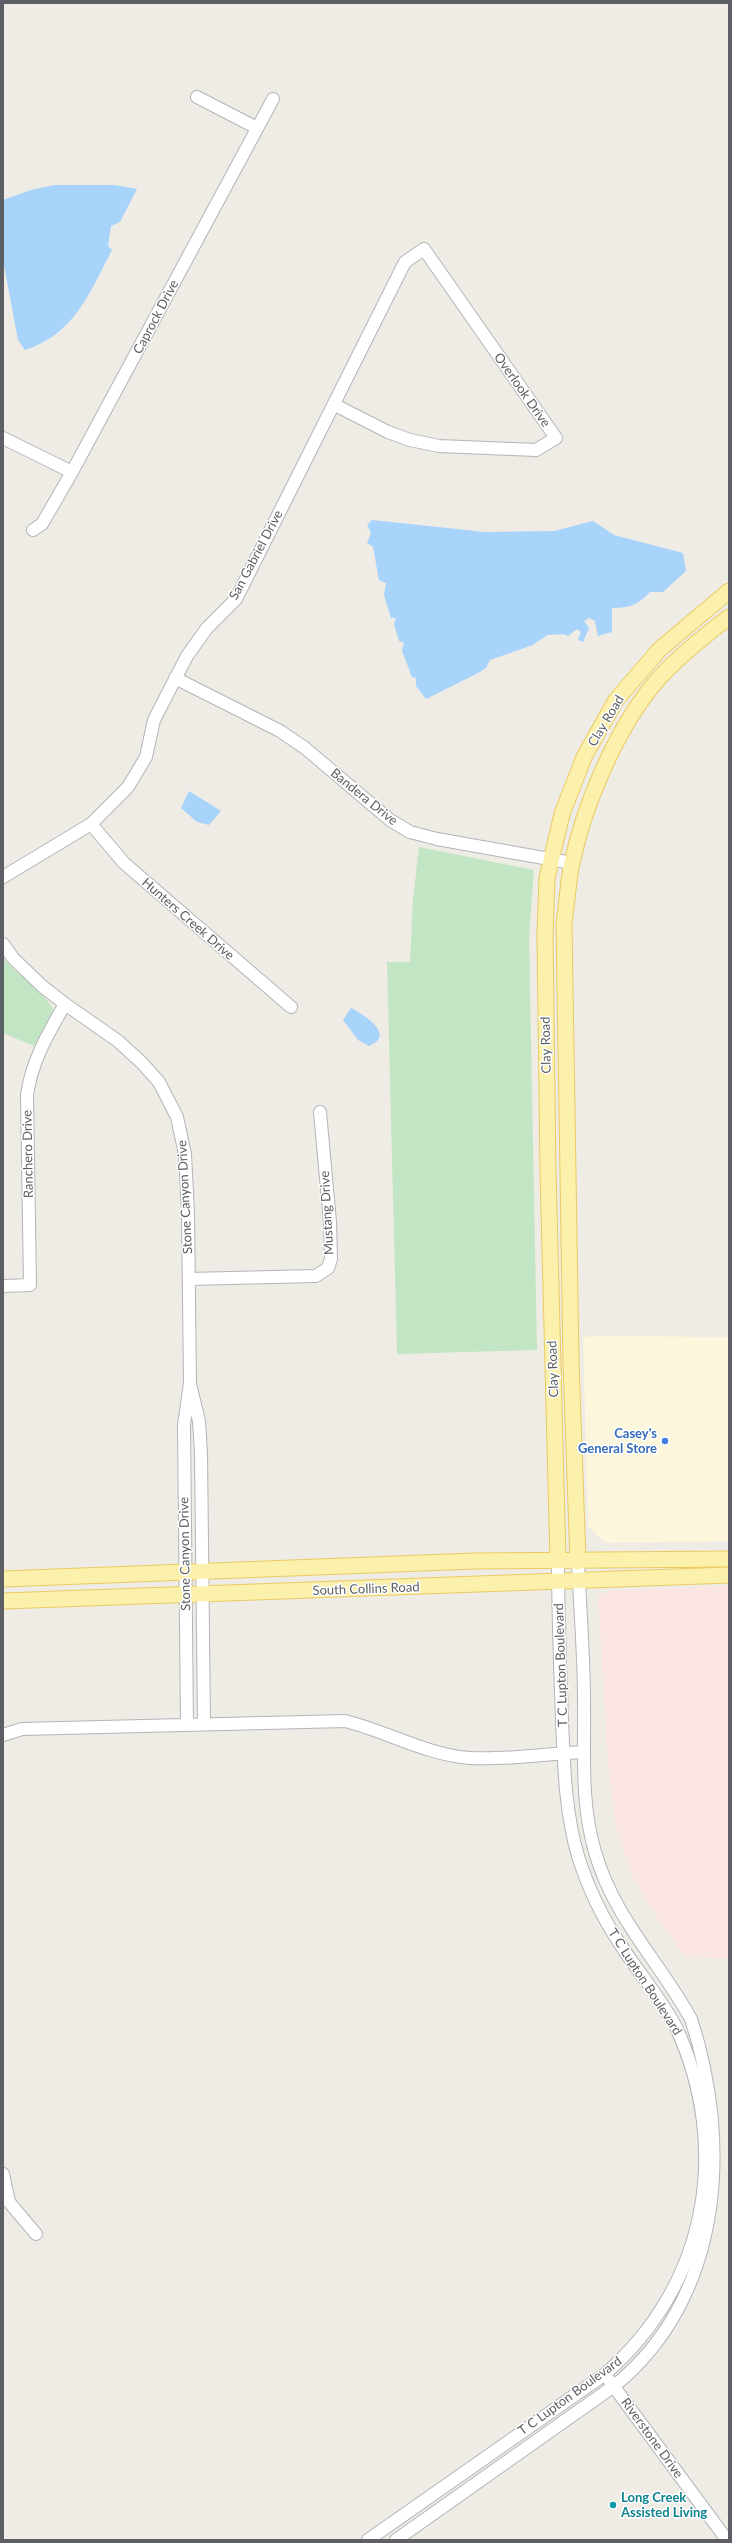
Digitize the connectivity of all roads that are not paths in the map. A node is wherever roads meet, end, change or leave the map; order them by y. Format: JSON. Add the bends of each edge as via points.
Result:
{"nodes":[{"id":1,"x":197,"y":97,"type":"dead end"},
{"id":2,"x":273,"y":99,"type":"dead end"},
{"id":3,"x":257,"y":128,"type":"junction"},
{"id":4,"x":424,"y":249,"type":"joint"},
{"id":5,"x":335,"y":405,"type":"junction"},
{"id":6,"x":3,"y":438,"type":"edge"},
{"id":7,"x":72,"y":472,"type":"junction"},
{"id":8,"x":34,"y":530,"type":"dead end"},
{"id":9,"x":729,"y":591,"type":"edge"},
{"id":10,"x":729,"y":617,"type":"edge"},
{"id":11,"x":176,"y":678,"type":"junction"},
{"id":12,"x":91,"y":824,"type":"junction"},
{"id":13,"x":551,"y":860,"type":"junction"},
{"id":14,"x":572,"y":863,"type":"junction"},
{"id":15,"x":3,"y":877,"type":"edge"},
{"id":16,"x":3,"y":944,"type":"edge"},
{"id":17,"x":65,"y":1004,"type":"junction"},
{"id":18,"x":291,"y":1007,"type":"dead end"},
{"id":19,"x":320,"y":1112,"type":"dead end"},
{"id":20,"x":188,"y":1278,"type":"junction"},
{"id":21,"x":3,"y":1286,"type":"edge"},
{"id":22,"x":190,"y":1383,"type":"junction"},
{"id":23,"x":202,"y":1481,"type":"junction"},
{"id":24,"x":184,"y":1482,"type":"junction"},
{"id":25,"x":729,"y":1559,"type":"edge"},
{"id":26,"x":558,"y":1561,"type":"junction"},
{"id":27,"x":578,"y":1562,"type":"junction"},
{"id":28,"x":204,"y":1572,"type":"junction"},
{"id":29,"x":186,"y":1573,"type":"junction"},
{"id":30,"x":729,"y":1575,"type":"edge"},
{"id":31,"x":3,"y":1579,"type":"edge"},
{"id":32,"x":579,"y":1581,"type":"junction"},
{"id":33,"x":558,"y":1582,"type":"junction"},
{"id":34,"x":186,"y":1594,"type":"junction"},
{"id":35,"x":204,"y":1594,"type":"junction"},
{"id":36,"x":3,"y":1601,"type":"edge"},
{"id":37,"x":204,"y":1724,"type":"junction"},
{"id":38,"x":187,"y":1725,"type":"junction"},
{"id":39,"x":3,"y":1735,"type":"edge"},
{"id":40,"x":582,"y":1752,"type":"junction"},
{"id":41,"x":564,"y":1753,"type":"junction"},
{"id":42,"x":651,"y":1959,"type":"junction"},
{"id":43,"x":637,"y":1969,"type":"junction"},
{"id":44,"x":724,"y":2129,"type":"dead end"},
{"id":45,"x":726,"y":2172,"type":"dead end"},
{"id":46,"x":3,"y":2174,"type":"edge"},
{"id":47,"x":709,"y":2178,"type":"junction"},
{"id":48,"x":723,"y":2199,"type":"dead end"},
{"id":49,"x":36,"y":2234,"type":"dead end"},
{"id":50,"x":604,"y":2374,"type":"junction"},
{"id":51,"x":614,"y":2386,"type":"junction"},
{"id":52,"x":386,"y":2528,"type":"junction"},
{"id":53,"x":368,"y":2540,"type":"edge"},
{"id":54,"x":396,"y":2540,"type":"edge"},
{"id":55,"x":727,"y":2540,"type":"edge"}],
"edges":[{"from":1,"to":3,"type":"street"},
{"from":2,"to":3,"type":"street","name":"Caprock Drive"},
{"from":3,"to":7,"type":"street","name":"Caprock Drive"},
{"from":4,"to":5,"type":"street","name":"San Gabriel Drive","via":[[405,262]]},
{"from":4,"to":5,"type":"street","name":"Overlook Drive","via":[[556,438],[536,450],[439,446],[388,432]]},
{"from":5,"to":11,"type":"street","name":"San Gabriel Drive","via":[[236,599],[207,628],[187,656]]},
{"from":6,"to":7,"type":"street"},
{"from":7,"to":8,"type":"street","name":"Caprock Drive","via":[[42,524]]},
{"from":9,"to":13,"type":"main road","name":"Clay Road","via":[[660,649],[616,700],[584,757],[562,814]]},
{"from":10,"to":14,"type":"main road","name":"Clay Road","via":[[706,634],[654,684],[621,735],[590,800]]},
{"from":11,"to":12,"type":"street","name":"San Gabriel Drive","via":[[154,720],[146,757],[128,787]]},
{"from":11,"to":13,"type":"street","name":"Bandera Drive","via":[[280,731],[305,748],[390,820],[410,832]]},
{"from":12,"to":15,"type":"street","name":"San Gabriel Drive"},
{"from":12,"to":18,"type":"street","name":"Hunters Creek Drive","via":[[124,863]]},
{"from":13,"to":14,"type":"street","name":"Bandera Drive"},
{"from":13,"to":26,"type":"main road","name":"Clay Road","via":[[547,878],[545,935]]},
{"from":14,"to":27,"type":"main road","name":"Clay Road","via":[[564,923],[571,1362]]},
{"from":16,"to":17,"type":"street","name":"Stone Canyon Drive","via":[[27,972]]},
{"from":17,"to":20,"type":"street","name":"Stone Canyon Drive","via":[[118,1041],[142,1063],[168,1096],[182,1135],[185,1154]]},
{"from":17,"to":21,"type":"street","name":"Ranchero Drive","via":[[39,1050],[30,1073],[27,1095],[30,1285]]},
{"from":19,"to":20,"type":"street","name":"Mustang Drive","via":[[330,1222],[331,1259],[328,1268],[316,1276]]},
{"from":20,"to":22,"type":"street","name":"Stone Canyon Drive"},
{"from":22,"to":23,"type":"street","name":"Stone Canyon Drive","via":[[199,1421]]},
{"from":22,"to":24,"type":"street","name":"Stone Canyon Drive","via":[[184,1425]]},
{"from":23,"to":24,"type":"street"},
{"from":23,"to":28,"type":"street","name":"Stone Canyon Drive"},
{"from":24,"to":29,"type":"street","name":"Stone Canyon Drive"},
{"from":25,"to":27,"type":"main road","name":"South Collins Road"},
{"from":26,"to":27,"type":"main road","name":"South Collins Road"},
{"from":26,"to":28,"type":"main road","name":"South Collins Road","via":[[475,1561]]},
{"from":26,"to":33,"type":"street","name":"T C Lupton Boulevard"},
{"from":27,"to":32,"type":"street","name":"T C Lupton Boulevard"},
{"from":28,"to":29,"type":"main road","name":"South Collins Road"},
{"from":28,"to":35,"type":"street","name":"Stone Canyon Drive"},
{"from":29,"to":31,"type":"main road","name":"South Collins Road"},
{"from":29,"to":34,"type":"street","name":"Stone Canyon Drive"},
{"from":30,"to":32,"type":"main road","name":"South Collins Road"},
{"from":32,"to":33,"type":"main road","name":"South Collins Road"},
{"from":32,"to":40,"type":"street","name":"T C Lupton Boulevard","via":[[584,1674]]},
{"from":33,"to":35,"type":"main road","name":"South Collins Road"},
{"from":33,"to":41,"type":"street","name":"T C Lupton Boulevard"},
{"from":34,"to":35,"type":"main road","name":"South Collins Road"},
{"from":34,"to":36,"type":"main road","name":"South Collins Road"},
{"from":34,"to":38,"type":"street","name":"Stone Canyon Drive"},
{"from":35,"to":37,"type":"street","name":"Stone Canyon Drive"},
{"from":37,"to":38,"type":"street"},
{"from":37,"to":41,"type":"street","via":[[345,1721],[429,1749],[469,1758]]},
{"from":38,"to":39,"type":"street","via":[[22,1729]]},
{"from":40,"to":41,"type":"street"},
{"from":40,"to":42,"type":"street","name":"T C Lupton Boulevard","via":[[586,1813],[599,1864],[619,1911]]},
{"from":41,"to":43,"type":"street","name":"T C Lupton Boulevard","via":[[570,1819],[580,1861],[608,1926]]},
{"from":42,"to":43,"type":"street"},
{"from":42,"to":44,"type":"street","name":"T C Lupton Boulevard","via":[[685,2009],[703,2045],[720,2098]]},
{"from":43,"to":47,"type":"street","name":"T C Lupton Boulevard","via":[[669,2015],[694,2067],[707,2122]]},
{"from":45,"to":47,"type":"street"},
{"from":46,"to":49,"type":"street","via":[[9,2202]]},
{"from":47,"to":50,"type":"street","name":"T C Lupton Boulevard","via":[[699,2231],[687,2266],[673,2293],[644,2335]]},
{"from":48,"to":51,"type":"street","name":"T C Lupton Boulevard","via":[[714,2242],[688,2299],[651,2352]]},
{"from":50,"to":51,"type":"street","name":"Riverstone Drive"},
{"from":50,"to":52,"type":"street","name":"T C Lupton Boulevard"},
{"from":51,"to":54,"type":"street","name":"T C Lupton Boulevard"},
{"from":51,"to":55,"type":"street","name":"Riverstone Drive"},
{"from":52,"to":53,"type":"street","name":"T C Lupton Boulevard"},
{"from":52,"to":54,"type":"street"}]}
